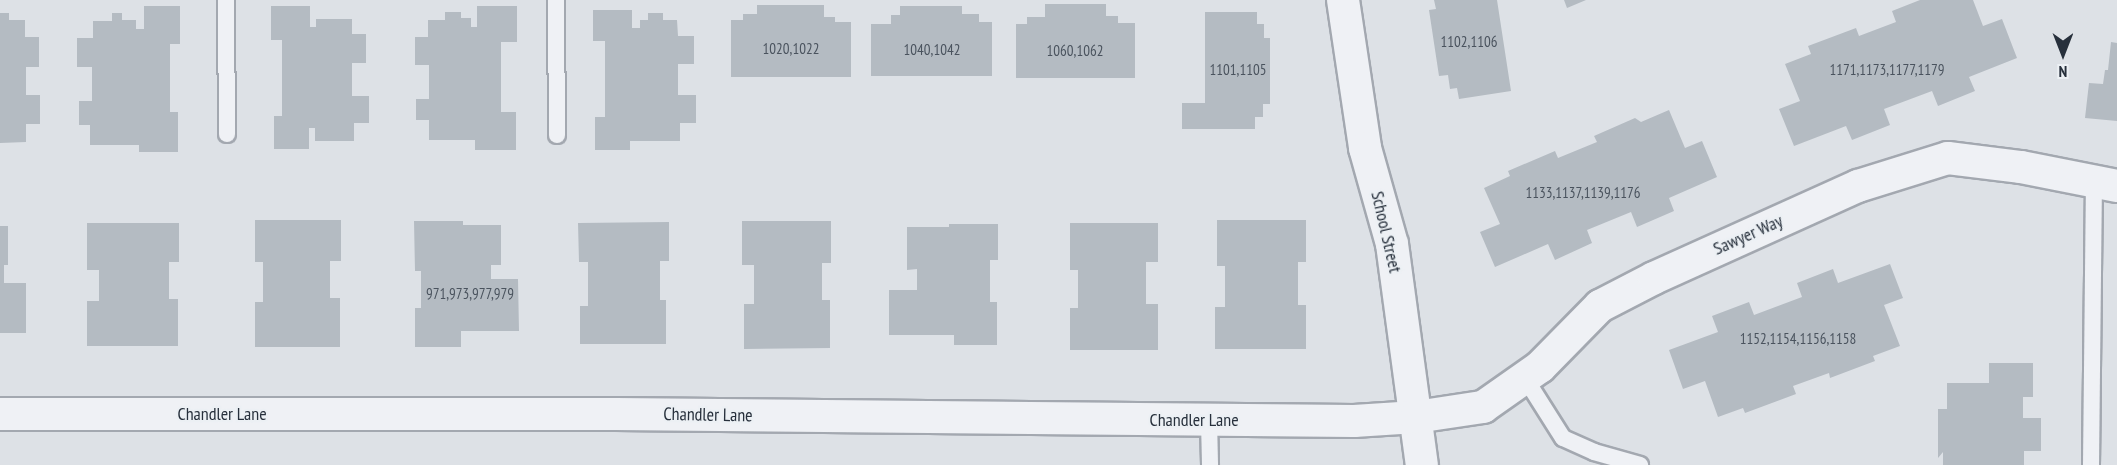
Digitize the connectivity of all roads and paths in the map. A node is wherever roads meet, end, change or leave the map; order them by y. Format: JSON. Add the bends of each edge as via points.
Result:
{"nodes":[{"id":1,"x":226,"y":0,"type":"edge"},
{"id":2,"x":556,"y":0,"type":"edge"},
{"id":3,"x":1343,"y":0,"type":"edge"},
{"id":4,"x":227,"y":134,"type":"dead end"},
{"id":5,"x":557,"y":135,"type":"dead end"},
{"id":6,"x":2105,"y":184,"type":"edge"},
{"id":7,"x":1525,"y":378,"type":"junction"},
{"id":8,"x":0,"y":414,"type":"edge"},
{"id":9,"x":1416,"y":417,"type":"junction"},
{"id":10,"x":1209,"y":420,"type":"junction"},
{"id":11,"x":1210,"y":465,"type":"edge"},
{"id":12,"x":1422,"y":465,"type":"edge"},
{"id":13,"x":1640,"y":465,"type":"edge"},
{"id":14,"x":2091,"y":465,"type":"edge"}],
"edges":[{"from":1,"to":4,"type":"lane"},
{"from":2,"to":5,"type":"lane"},
{"from":3,"to":9,"type":"street","name":"School Street","via":[[1365,148],[1392,244]]},
{"from":6,"to":7,"type":"street","name":"Sawyer Way","via":[[2021,167],[1948,158],[1858,186],[1600,306]]},
{"from":6,"to":14,"type":"lane"},
{"from":7,"to":9,"type":"street","name":"Sawyer Way","via":[[1483,407]]},
{"from":7,"to":13,"type":"lane","via":[[1563,438]]},
{"from":8,"to":10,"type":"street","name":"Chandler Lane","via":[[628,414]]},
{"from":9,"to":10,"type":"street","name":"Chandler Lane","via":[[1354,421]]},
{"from":9,"to":12,"type":"street","name":"School Street"},
{"from":10,"to":11,"type":"lane"}]}
